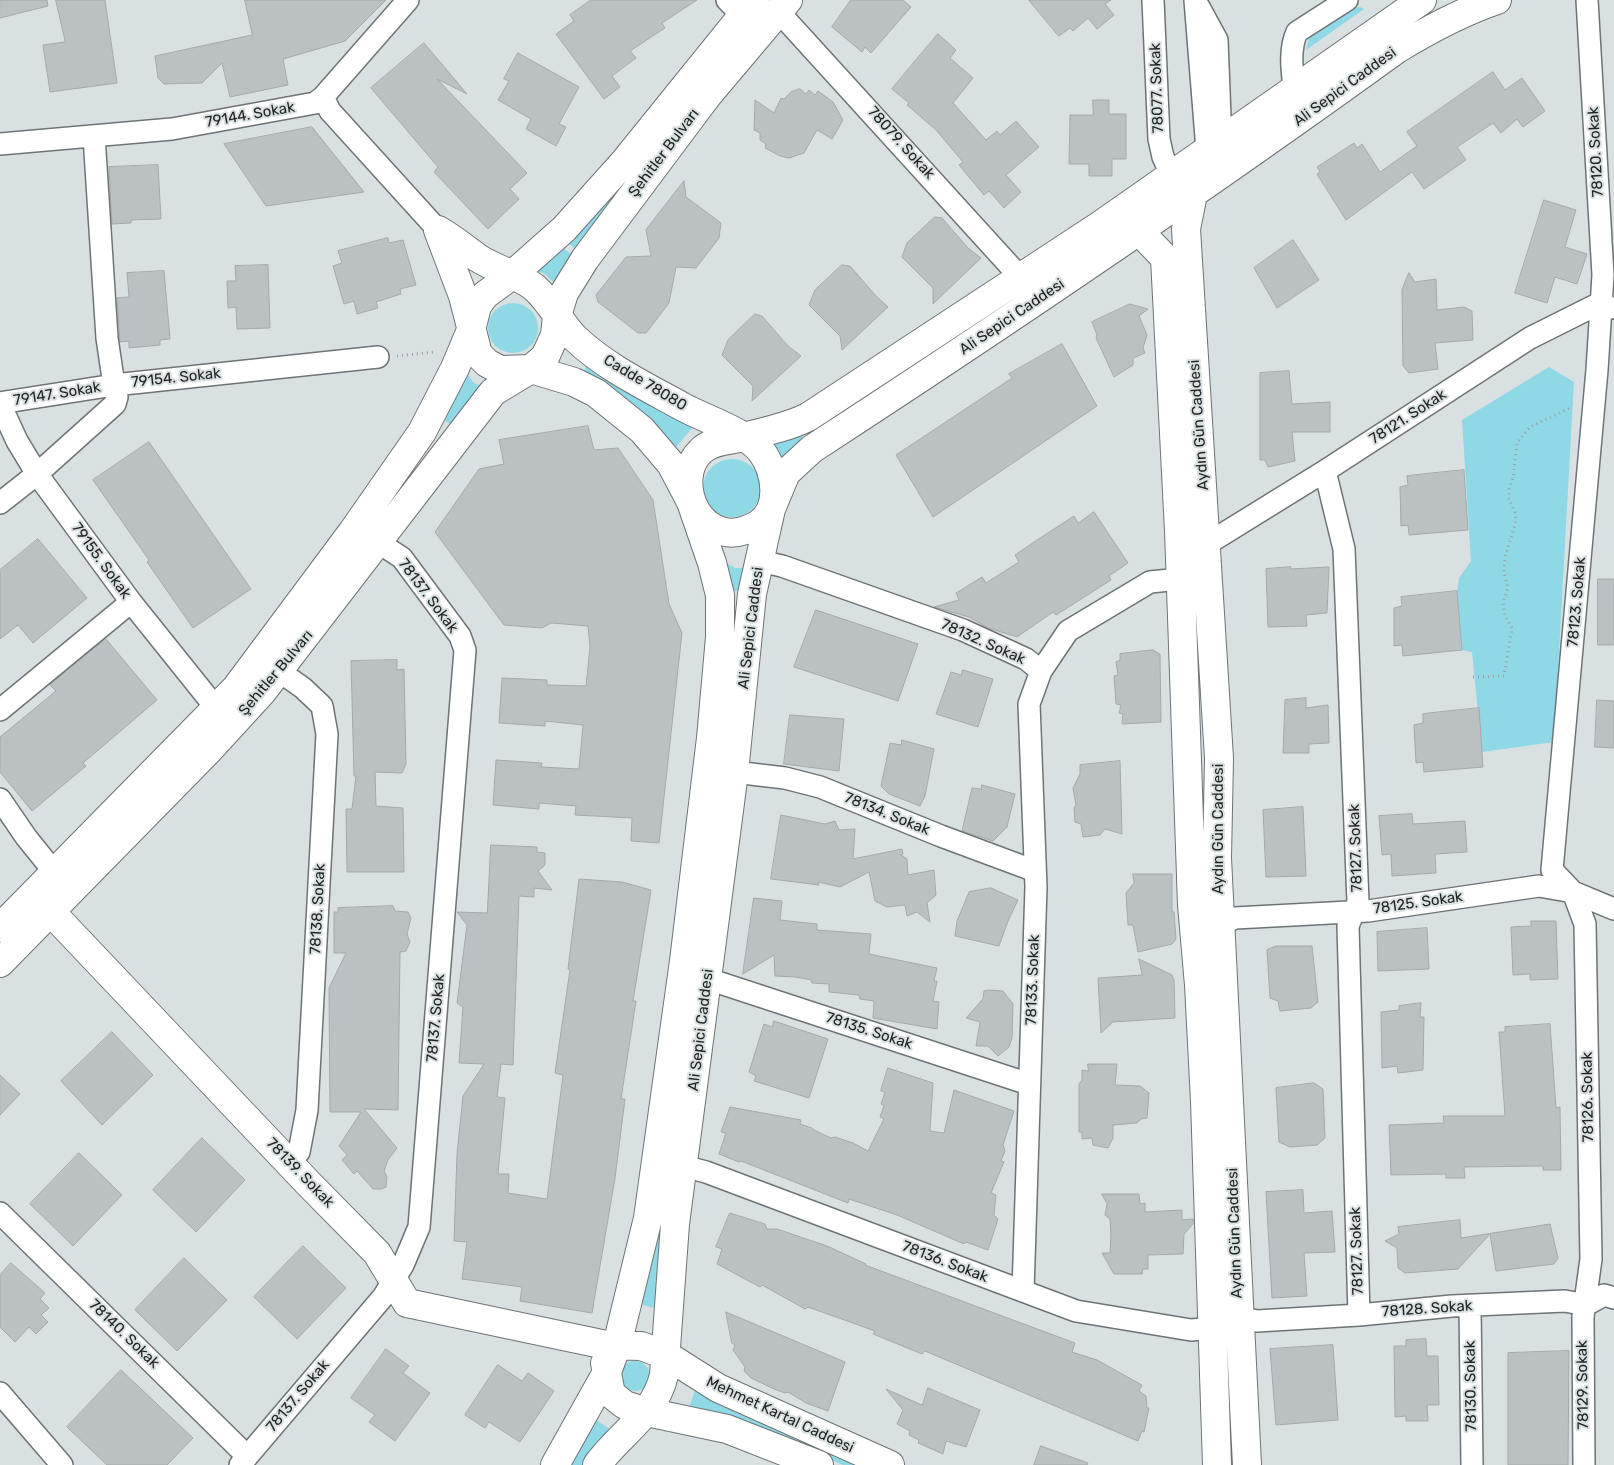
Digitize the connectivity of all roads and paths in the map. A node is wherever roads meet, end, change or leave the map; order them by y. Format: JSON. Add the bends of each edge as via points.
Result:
{"nodes":[{"id":1,"x":408,"y":0,"type":"edge"},
{"id":2,"x":1153,"y":0,"type":"edge"},
{"id":3,"x":1195,"y":0,"type":"edge"},
{"id":4,"x":1347,"y":0,"type":"edge"},
{"id":5,"x":1498,"y":0,"type":"edge"},
{"id":6,"x":1586,"y":0,"type":"edge"},
{"id":7,"x":1415,"y":1,"type":"edge"},
{"id":8,"x":758,"y":5,"type":"edge"},
{"id":9,"x":1294,"y":88,"type":"junction"},
{"id":10,"x":323,"y":97,"type":"junction"},
{"id":11,"x":94,"y":136,"type":"junction"},
{"id":12,"x":0,"y":144,"type":"edge"},
{"id":13,"x":1215,"y":144,"type":"junction"},
{"id":14,"x":1171,"y":174,"type":"junction"},
{"id":15,"x":1193,"y":194,"type":"junction"},
{"id":16,"x":438,"y":230,"type":"junction"},
{"id":17,"x":1140,"y":231,"type":"junction"},
{"id":18,"x":511,"y":276,"type":"junction"},
{"id":19,"x":1020,"y":278,"type":"junction"},
{"id":20,"x":1607,"y":306,"type":"edge"},
{"id":21,"x":556,"y":316,"type":"junction"},
{"id":22,"x":471,"y":330,"type":"junction"},
{"id":23,"x":436,"y":352,"type":"dead end"},
{"id":24,"x":385,"y":357,"type":"joint"},
{"id":25,"x":532,"y":369,"type":"junction"},
{"id":26,"x":114,"y":385,"type":"junction"},
{"id":27,"x":0,"y":404,"type":"edge"},
{"id":28,"x":1575,"y":406,"type":"dead end"},
{"id":29,"x":742,"y":437,"type":"junction"},
{"id":30,"x":1325,"y":471,"type":"junction"},
{"id":31,"x":38,"y":474,"type":"junction"},
{"id":32,"x":691,"y":502,"type":"junction"},
{"id":33,"x":0,"y":503,"type":"edge"},
{"id":34,"x":772,"y":509,"type":"junction"},
{"id":35,"x":378,"y":542,"type":"junction"},
{"id":36,"x":1207,"y":544,"type":"junction"},
{"id":37,"x":759,"y":561,"type":"junction"},
{"id":38,"x":1180,"y":579,"type":"junction"},
{"id":39,"x":132,"y":602,"type":"junction"},
{"id":40,"x":279,"y":671,"type":"junction"},
{"id":41,"x":1041,"y":671,"type":"junction"},
{"id":42,"x":1473,"y":677,"type":"dead end"},
{"id":43,"x":216,"y":708,"type":"junction"},
{"id":44,"x":0,"y":710,"type":"edge"},
{"id":45,"x":734,"y":772,"type":"junction"},
{"id":46,"x":0,"y":800,"type":"edge"},
{"id":47,"x":1035,"y":871,"type":"junction"},
{"id":48,"x":55,"y":873,"type":"junction"},
{"id":49,"x":1573,"y":892,"type":"junction"},
{"id":50,"x":1201,"y":896,"type":"junction"},
{"id":51,"x":1614,"y":908,"type":"edge"},
{"id":52,"x":50,"y":911,"type":"junction"},
{"id":53,"x":1354,"y":912,"type":"junction"},
{"id":54,"x":1220,"y":925,"type":"junction"},
{"id":55,"x":0,"y":928,"type":"edge"},
{"id":56,"x":0,"y":962,"type":"edge"},
{"id":57,"x":708,"y":979,"type":"junction"},
{"id":58,"x":1029,"y":1084,"type":"junction"},
{"id":59,"x":288,"y":1162,"type":"junction"},
{"id":60,"x":683,"y":1166,"type":"junction"},
{"id":61,"x":0,"y":1213,"type":"edge"},
{"id":62,"x":393,"y":1280,"type":"junction"},
{"id":63,"x":1023,"y":1291,"type":"junction"},
{"id":64,"x":1614,"y":1298,"type":"edge"},
{"id":65,"x":1586,"y":1304,"type":"junction"},
{"id":66,"x":1470,"y":1306,"type":"junction"},
{"id":67,"x":1359,"y":1315,"type":"junction"},
{"id":68,"x":1226,"y":1322,"type":"junction"},
{"id":69,"x":606,"y":1344,"type":"junction"},
{"id":70,"x":666,"y":1355,"type":"junction"},
{"id":71,"x":607,"y":1372,"type":"junction"},
{"id":72,"x":0,"y":1393,"type":"edge"},
{"id":73,"x":647,"y":1412,"type":"junction"},
{"id":74,"x":244,"y":1461,"type":"edge"},
{"id":75,"x":62,"y":1465,"type":"edge"},
{"id":76,"x":555,"y":1465,"type":"edge"},
{"id":77,"x":597,"y":1465,"type":"edge"},
{"id":78,"x":819,"y":1465,"type":"edge"},
{"id":79,"x":890,"y":1465,"type":"edge"},
{"id":80,"x":1217,"y":1465,"type":"edge"},
{"id":81,"x":1247,"y":1465,"type":"edge"},
{"id":82,"x":1472,"y":1465,"type":"edge"},
{"id":83,"x":1584,"y":1465,"type":"edge"}],
"edges":[{"from":1,"to":10,"type":"street"},
{"from":2,"to":14,"type":"street","name":"78077. Sokak","via":[[1158,139]]},
{"from":3,"to":13,"type":"street","via":[[1217,40],[1220,117]]},
{"from":4,"to":9,"type":"street","via":[[1297,32],[1293,40]]},
{"from":5,"to":15,"type":"main road","name":"Ali Sepici Caddesi","via":[[1434,26],[1397,49]]},
{"from":6,"to":20,"type":"street","name":"78120. Sokak"},
{"from":7,"to":9,"type":"main road","name":"Ali Sepici Caddesi"},
{"from":8,"to":18,"type":"main road","name":"Şehitler Bulvarı","via":[[564,230]]},
{"from":8,"to":19,"type":"street","name":"78079. Sokak"},
{"from":8,"to":21,"type":"main road","name":"Şehitler Bulvarı","via":[[707,96],[606,229],[564,293]]},
{"from":9,"to":13,"type":"main road","name":"Ali Sepici Caddesi"},
{"from":10,"to":11,"type":"street","name":"79144. Sokak","via":[[315,103],[172,129]]},
{"from":10,"to":16,"type":"street","via":[[330,111]]},
{"from":11,"to":12,"type":"street","name":"79144. Sokak"},
{"from":11,"to":26,"type":"street","via":[[107,338]]},
{"from":13,"to":14,"type":"main road","name":"Ali Sepici Caddesi"},
{"from":14,"to":19,"type":"main road","name":"Ali Sepici Caddesi"},
{"from":15,"to":17,"type":"main road","name":"Ali Sepici Caddesi"},
{"from":15,"to":36,"type":"main road","name":"Aydın Gün Caddesi","via":[[1186,229]]},
{"from":16,"to":18,"type":"main road"},
{"from":16,"to":22,"type":"main road","via":[[458,280]]},
{"from":17,"to":34,"type":"main road","name":"Ali Sepici Caddesi","via":[[812,449],[786,473]]},
{"from":17,"to":38,"type":"main road","name":"Aydın Gün Caddesi","via":[[1165,258]]},
{"from":18,"to":21,"type":"main road","via":[[534,287]]},
{"from":18,"to":22,"type":"main road","via":[[481,300]]},
{"from":19,"to":29,"type":"main road","name":"Ali Sepici Caddesi","via":[[808,417]]},
{"from":20,"to":30,"type":"street","name":"78121. Sokak","via":[[1530,338]]},
{"from":20,"to":49,"type":"street","name":"78123. Sokak","via":[[1597,370],[1552,870]]},
{"from":21,"to":25,"type":"main road","via":[[551,347],[545,358]]},
{"from":21,"to":29,"type":"main road","name":"Cadde 78080","via":[[575,338],[596,354],[649,388]]},
{"from":22,"to":25,"type":"main road","via":[[478,354],[487,363],[500,370]]},
{"from":22,"to":43,"type":"main road","name":"Şehitler Bulvarı","via":[[434,414],[404,459],[258,660]]},
{"from":23,"to":24,"type":"path"},
{"from":24,"to":26,"type":"street","name":"79154. Sokak"},
{"from":25,"to":32,"type":"main road","via":[[596,392],[626,416],[671,464]]},
{"from":25,"to":35,"type":"main road","name":"Şehitler Bulvarı","via":[[493,392]]},
{"from":26,"to":27,"type":"street","name":"79147. Sokak"},
{"from":26,"to":31,"type":"street","name":"79154. Sokak","via":[[115,404]]},
{"from":27,"to":31,"type":"street","name":"79155. Sokak","via":[[17,442]]},
{"from":28,"to":42,"type":"path","via":[[1530,427],[1517,443],[1509,488],[1516,522],[1504,556],[1508,588],[1503,602],[1505,616],[1512,628],[1504,676]]},
{"from":29,"to":32,"type":"main road","via":[[714,442],[701,450],[687,478]]},
{"from":29,"to":34,"type":"main road","via":[[761,451],[768,462],[773,476]]},
{"from":30,"to":36,"type":"street","name":"78121. Sokak"},
{"from":30,"to":53,"type":"street","name":"78127. Sokak","via":[[1344,549],[1358,902]]},
{"from":31,"to":33,"type":"street","name":"79154. Sokak"},
{"from":31,"to":39,"type":"street","name":"79155. Sokak"},
{"from":32,"to":34,"type":"main road","via":[[704,521],[723,532],[739,532],[753,527],[762,522]]},
{"from":32,"to":69,"type":"main road","name":"Ali Sepici Caddesi","via":[[720,595],[713,720],[648,1218]]},
{"from":34,"to":37,"type":"main road","name":"Ali Sepici Caddesi"},
{"from":35,"to":40,"type":"main road","name":"Şehitler Bulvarı"},
{"from":35,"to":62,"type":"street","name":"78137. Sokak","via":[[402,558],[460,636],[465,650],[419,1227]]},
{"from":36,"to":50,"type":"main road","name":"Aydın Gün Caddesi","via":[[1219,758],[1217,858]]},
{"from":37,"to":41,"type":"street","name":"78132. Sokak","via":[[782,566],[963,630],[1026,658]]},
{"from":37,"to":45,"type":"main road","name":"Ali Sepici Caddesi","via":[[752,594]]},
{"from":38,"to":41,"type":"street","name":"78132. Sokak","via":[[1150,582],[1068,631]]},
{"from":38,"to":50,"type":"main road","name":"Aydın Gün Caddesi"},
{"from":39,"to":43,"type":"street","name":"79155. Sokak"},
{"from":39,"to":44,"type":"street"},
{"from":40,"to":52,"type":"main road","name":"Şehitler Bulvarı","via":[[207,752]]},
{"from":40,"to":59,"type":"street","name":"78138. Sokak","via":[[322,706],[327,734],[307,1110],[298,1152]]},
{"from":41,"to":47,"type":"street","name":"78133. Sokak","via":[[1030,704]]},
{"from":43,"to":48,"type":"main road","name":"Şehitler Bulvarı"},
{"from":45,"to":47,"type":"street","name":"78134. Sokak","via":[[785,778],[820,787]]},
{"from":45,"to":57,"type":"main road","name":"Ali Sepici Caddesi"},
{"from":46,"to":48,"type":"street"},
{"from":47,"to":58,"type":"street","name":"78133. Sokak"},
{"from":48,"to":55,"type":"main road","name":"Şehitler Bulvarı"},
{"from":49,"to":51,"type":"street","name":"78125. Sokak"},
{"from":49,"to":53,"type":"street","name":"78125. Sokak","via":[[1539,886]]},
{"from":49,"to":65,"type":"street","name":"78126. Sokak","via":[[1585,924],[1591,1259]]},
{"from":50,"to":54,"type":"main road","name":"Aydın Gün Caddesi"},
{"from":50,"to":68,"type":"main road","name":"Aydın Gün Caddesi","via":[[1200,985]]},
{"from":52,"to":56,"type":"main road","name":"Şehitler Bulvarı"},
{"from":52,"to":59,"type":"main road","name":"78139. Sokak"},
{"from":53,"to":54,"type":"street","name":"78125. Sokak","via":[[1235,918]]},
{"from":53,"to":67,"type":"street","name":"78127. Sokak","via":[[1348,926]]},
{"from":54,"to":68,"type":"main road","name":"Aydın Gün Caddesi","via":[[1238,1247]]},
{"from":57,"to":58,"type":"street","name":"78135. Sokak"},
{"from":57,"to":60,"type":"main road","name":"Ali Sepici Caddesi"},
{"from":58,"to":63,"type":"street","name":"78133. Sokak"},
{"from":59,"to":62,"type":"main road","name":"78139. Sokak","via":[[377,1253]]},
{"from":60,"to":63,"type":"street","name":"78136. Sokak"},
{"from":60,"to":70,"type":"main road","name":"Ali Sepici Caddesi","via":[[674,1234]]},
{"from":61,"to":74,"type":"street","name":"78140. Sokak"},
{"from":62,"to":69,"type":"main road","name":"78139. Sokak","via":[[408,1303]]},
{"from":62,"to":74,"type":"street","name":"78137. Sokak","via":[[383,1297]]},
{"from":63,"to":68,"type":"street","name":"78136. Sokak","via":[[1076,1311],[1192,1330]]},
{"from":64,"to":65,"type":"street","name":"78128. Sokak","via":[[1604,1295]]},
{"from":65,"to":66,"type":"street","name":"78128. Sokak","via":[[1565,1301]]},
{"from":65,"to":83,"type":"street","name":"78129. Sokak","via":[[1583,1317]]},
{"from":66,"to":67,"type":"street","name":"78128. Sokak"},
{"from":66,"to":82,"type":"street","name":"78130. Sokak"},
{"from":67,"to":68,"type":"street","name":"78128. Sokak"},
{"from":68,"to":80,"type":"main road","name":"Aydın Gün Caddesi"},
{"from":68,"to":81,"type":"main road","name":"Aydın Gün Caddesi"},
{"from":69,"to":70,"type":"main road","name":"Mehmet Kartal Caddesi","via":[[642,1346]]},
{"from":69,"to":71,"type":"main road","name":"Ali Sepici Caddesi"},
{"from":70,"to":73,"type":"main road","name":"Ali Sepici Caddesi","via":[[662,1386]]},
{"from":70,"to":79,"type":"main road","name":"Mehmet Kartal Caddesi","via":[[718,1388]]},
{"from":71,"to":73,"type":"main road","name":"Mehmet Kartal Caddesi","via":[[611,1394],[625,1405]]},
{"from":71,"to":76,"type":"main road","name":"Ali Sepici Caddesi"},
{"from":72,"to":75,"type":"street"},
{"from":73,"to":77,"type":"main road","name":"Ali Sepici Caddesi"},
{"from":73,"to":78,"type":"main road","name":"Mehmet Kartal Caddesi","via":[[728,1429]]}]}
